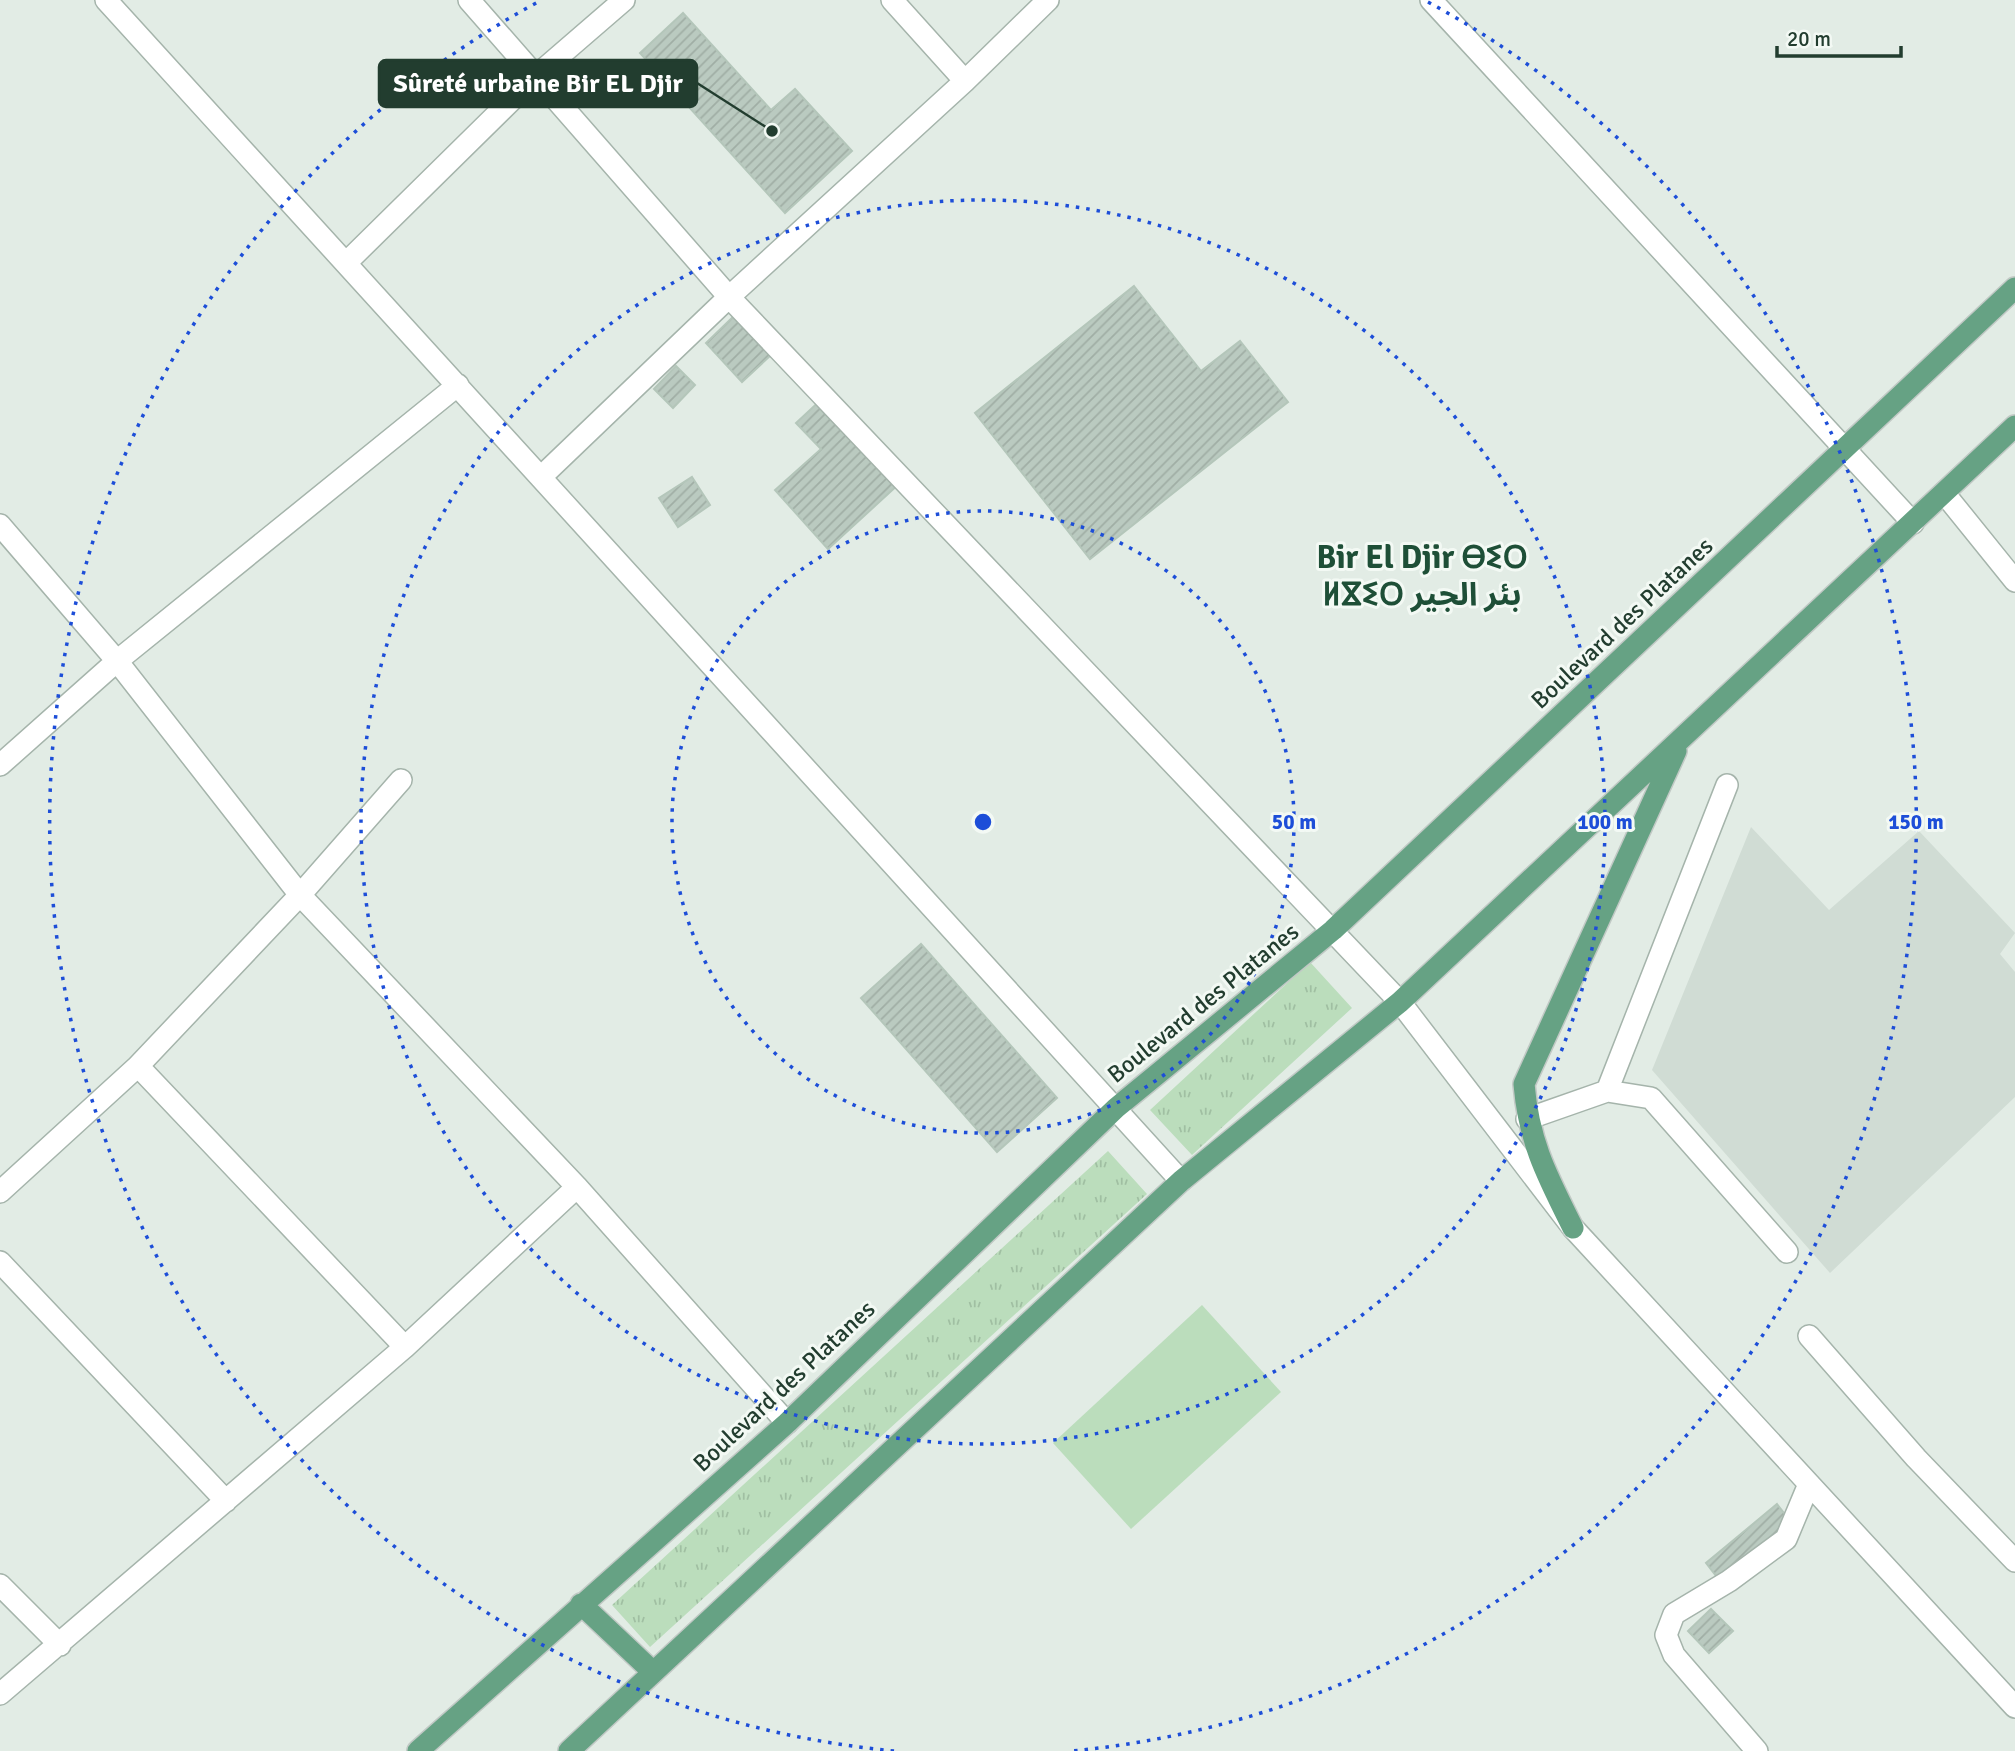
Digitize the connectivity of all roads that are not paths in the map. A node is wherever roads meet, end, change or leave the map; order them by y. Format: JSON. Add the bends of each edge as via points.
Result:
{"nodes":[{"id":1,"x":106,"y":0,"type":"edge"},
{"id":2,"x":469,"y":0,"type":"edge"},
{"id":3,"x":624,"y":0,"type":"edge"},
{"id":4,"x":892,"y":0,"type":"edge"},
{"id":5,"x":1048,"y":0,"type":"edge"},
{"id":6,"x":1431,"y":0,"type":"edge"},
{"id":7,"x":536,"y":76,"type":"junction"},
{"id":8,"x":965,"y":81,"type":"junction"},
{"id":9,"x":346,"y":263,"type":"junction"},
{"id":10,"x":2015,"y":288,"type":"edge"},
{"id":11,"x":729,"y":297,"type":"junction"},
{"id":12,"x":458,"y":384,"type":"junction"},
{"id":13,"x":2015,"y":426,"type":"edge"},
{"id":14,"x":1846,"y":449,"type":"junction"},
{"id":15,"x":541,"y":477,"type":"junction"},
{"id":16,"x":1944,"y":493,"type":"junction"},
{"id":17,"x":1913,"y":523,"type":"junction"},
{"id":18,"x":0,"y":525,"type":"edge"},
{"id":19,"x":2011,"y":568,"type":"edge"},
{"id":20,"x":117,"y":661,"type":"junction"},
{"id":21,"x":1681,"y":741,"type":"junction"},
{"id":22,"x":0,"y":765,"type":"edge"},
{"id":23,"x":401,"y":780,"type":"dead end"},
{"id":24,"x":1727,"y":785,"type":"dead end"},
{"id":25,"x":300,"y":895,"type":"junction"},
{"id":26,"x":1333,"y":930,"type":"junction"},
{"id":27,"x":1400,"y":1002,"type":"junction"},
{"id":28,"x":138,"y":1066,"type":"junction"},
{"id":29,"x":1606,"y":1091,"type":"junction"},
{"id":30,"x":1116,"y":1108,"type":"junction"},
{"id":31,"x":1527,"y":1119,"type":"junction"},
{"id":32,"x":1181,"y":1181,"type":"junction"},
{"id":33,"x":578,"y":1187,"type":"junction"},
{"id":34,"x":0,"y":1192,"type":"edge"},
{"id":35,"x":1573,"y":1227,"type":"junction"},
{"id":36,"x":1787,"y":1252,"type":"dead end"},
{"id":37,"x":0,"y":1262,"type":"edge"},
{"id":38,"x":1809,"y":1336,"type":"dead end"},
{"id":39,"x":405,"y":1347,"type":"junction"},
{"id":40,"x":787,"y":1423,"type":"junction"},
{"id":41,"x":1810,"y":1484,"type":"junction"},
{"id":42,"x":226,"y":1501,"type":"junction"},
{"id":43,"x":2015,"y":1561,"type":"edge"},
{"id":44,"x":0,"y":1585,"type":"edge"},
{"id":45,"x":581,"y":1604,"type":"junction"},
{"id":46,"x":60,"y":1645,"type":"junction"},
{"id":47,"x":653,"y":1672,"type":"junction"},
{"id":48,"x":0,"y":1694,"type":"edge"},
{"id":49,"x":2015,"y":1707,"type":"edge"},
{"id":50,"x":418,"y":1751,"type":"edge"},
{"id":51,"x":569,"y":1751,"type":"edge"},
{"id":52,"x":1757,"y":1751,"type":"edge"}],
"edges":[{"from":1,"to":9,"type":"street"},
{"from":2,"to":7,"type":"street"},
{"from":3,"to":7,"type":"street"},
{"from":4,"to":8,"type":"street"},
{"from":5,"to":8,"type":"street"},
{"from":6,"to":14,"type":"street"},
{"from":7,"to":9,"type":"street"},
{"from":7,"to":11,"type":"street"},
{"from":8,"to":11,"type":"street"},
{"from":9,"to":12,"type":"street"},
{"from":10,"to":14,"type":"main road","name":"Boulevard des Platanes"},
{"from":11,"to":15,"type":"street"},
{"from":11,"to":26,"type":"street"},
{"from":12,"to":15,"type":"street"},
{"from":12,"to":20,"type":"street"},
{"from":13,"to":16,"type":"main road"},
{"from":14,"to":17,"type":"street"},
{"from":14,"to":26,"type":"main road","name":"Boulevard des Platanes"},
{"from":15,"to":30,"type":"street"},
{"from":16,"to":17,"type":"main road"},
{"from":16,"to":19,"type":"street"},
{"from":17,"to":21,"type":"main road"},
{"from":18,"to":20,"type":"street"},
{"from":20,"to":22,"type":"street"},
{"from":20,"to":25,"type":"street"},
{"from":21,"to":27,"type":"main road"},
{"from":21,"to":31,"type":"main road","via":[[1524,1084]]},
{"from":23,"to":25,"type":"street"},
{"from":24,"to":29,"type":"street"},
{"from":25,"to":28,"type":"street"},
{"from":25,"to":33,"type":"street"},
{"from":26,"to":27,"type":"street"},
{"from":26,"to":30,"type":"main road","name":"Boulevard des Platanes"},
{"from":27,"to":32,"type":"main road"},
{"from":27,"to":35,"type":"street"},
{"from":28,"to":34,"type":"street"},
{"from":28,"to":39,"type":"street"},
{"from":29,"to":31,"type":"street"},
{"from":29,"to":36,"type":"street","via":[[1651,1098]]},
{"from":30,"to":32,"type":"street"},
{"from":30,"to":40,"type":"main road","name":"Boulevard des Platanes"},
{"from":31,"to":35,"type":"main road","via":[[1536,1154]]},
{"from":32,"to":47,"type":"main road"},
{"from":33,"to":39,"type":"street"},
{"from":33,"to":40,"type":"street"},
{"from":35,"to":41,"type":"street"},
{"from":37,"to":42,"type":"street"},
{"from":38,"to":43,"type":"street"},
{"from":39,"to":42,"type":"street"},
{"from":40,"to":45,"type":"main road","name":"Boulevard des Platanes"},
{"from":41,"to":49,"type":"street"},
{"from":41,"to":52,"type":"street","via":[[1786,1539],[1674,1614],[1666,1635],[1674,1655]]},
{"from":42,"to":46,"type":"street"},
{"from":44,"to":46,"type":"street"},
{"from":45,"to":47,"type":"main road"},
{"from":45,"to":50,"type":"main road","name":"Boulevard des Platanes"},
{"from":46,"to":48,"type":"street"},
{"from":47,"to":51,"type":"main road"}]}
